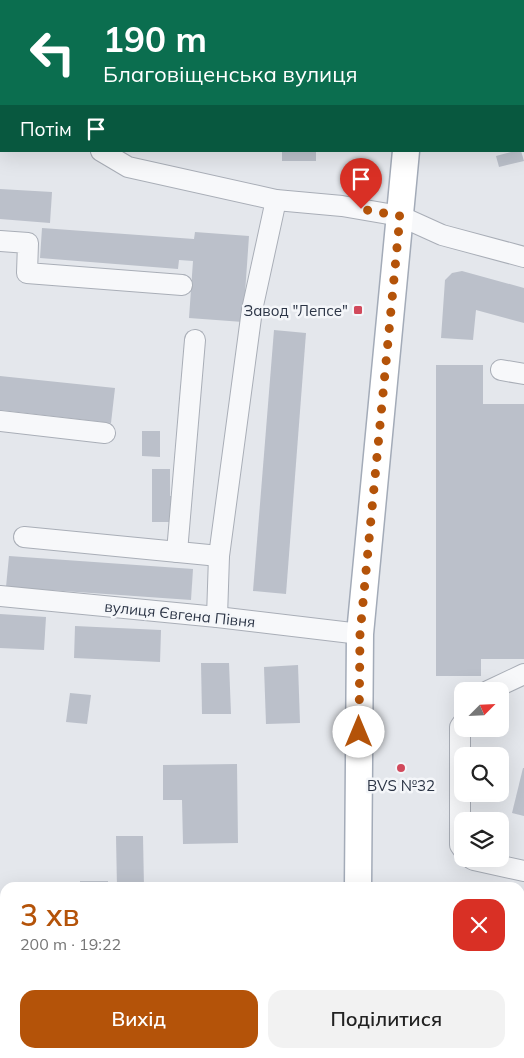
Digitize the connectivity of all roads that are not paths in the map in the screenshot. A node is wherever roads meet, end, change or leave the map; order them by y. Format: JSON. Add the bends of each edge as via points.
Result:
{"nodes":[{"id":1,"x":102,"y":152,"type":"edge"},
{"id":2,"x":406,"y":152,"type":"edge"},
{"id":3,"x":276,"y":200,"type":"junction"},
{"id":4,"x":400,"y":216,"type":"junction"},
{"id":5,"x":0,"y":240,"type":"edge"},
{"id":6,"x":524,"y":257,"type":"edge"},
{"id":7,"x":182,"y":285,"type":"dead end"},
{"id":8,"x":195,"y":340,"type":"dead end"},
{"id":9,"x":501,"y":370,"type":"dead end"},
{"id":10,"x":524,"y":374,"type":"edge"},
{"id":11,"x":0,"y":421,"type":"edge"},
{"id":12,"x":105,"y":433,"type":"dead end"},
{"id":13,"x":24,"y":537,"type":"dead end"},
{"id":14,"x":177,"y":552,"type":"junction"},
{"id":15,"x":219,"y":556,"type":"junction"},
{"id":16,"x":0,"y":596,"type":"edge"},
{"id":17,"x":217,"y":617,"type":"junction"},
{"id":18,"x":360,"y":634,"type":"junction"},
{"id":19,"x":524,"y":674,"type":"edge"},
{"id":20,"x":507,"y":682,"type":"edge"},
{"id":21,"x":460,"y":738,"type":"edge"},
{"id":22,"x":460,"y":812,"type":"edge"},
{"id":23,"x":506,"y":867,"type":"edge"},
{"id":24,"x":524,"y":871,"type":"edge"},
{"id":25,"x":358,"y":882,"type":"edge"}],
"edges":[{"from":1,"to":3,"type":"street","via":[[128,167]]},
{"from":2,"to":4,"type":"main road"},
{"from":3,"to":4,"type":"street"},
{"from":3,"to":15,"type":"street","via":[[252,310]]},
{"from":4,"to":6,"type":"street","via":[[442,235]]},
{"from":4,"to":18,"type":"main road"},
{"from":5,"to":7,"type":"street","via":[[28,244],[26,273]]},
{"from":8,"to":14,"type":"street"},
{"from":9,"to":10,"type":"street"},
{"from":11,"to":12,"type":"street"},
{"from":13,"to":14,"type":"street"},
{"from":14,"to":15,"type":"street"},
{"from":15,"to":17,"type":"street"},
{"from":16,"to":17,"type":"street","name":"вулиця Євгена Півня"},
{"from":17,"to":18,"type":"street","name":"вулиця Євгена Півня"},
{"from":18,"to":25,"type":"main road"},
{"from":19,"to":20,"type":"street"},
{"from":21,"to":22,"type":"street"},
{"from":23,"to":24,"type":"street"}]}
